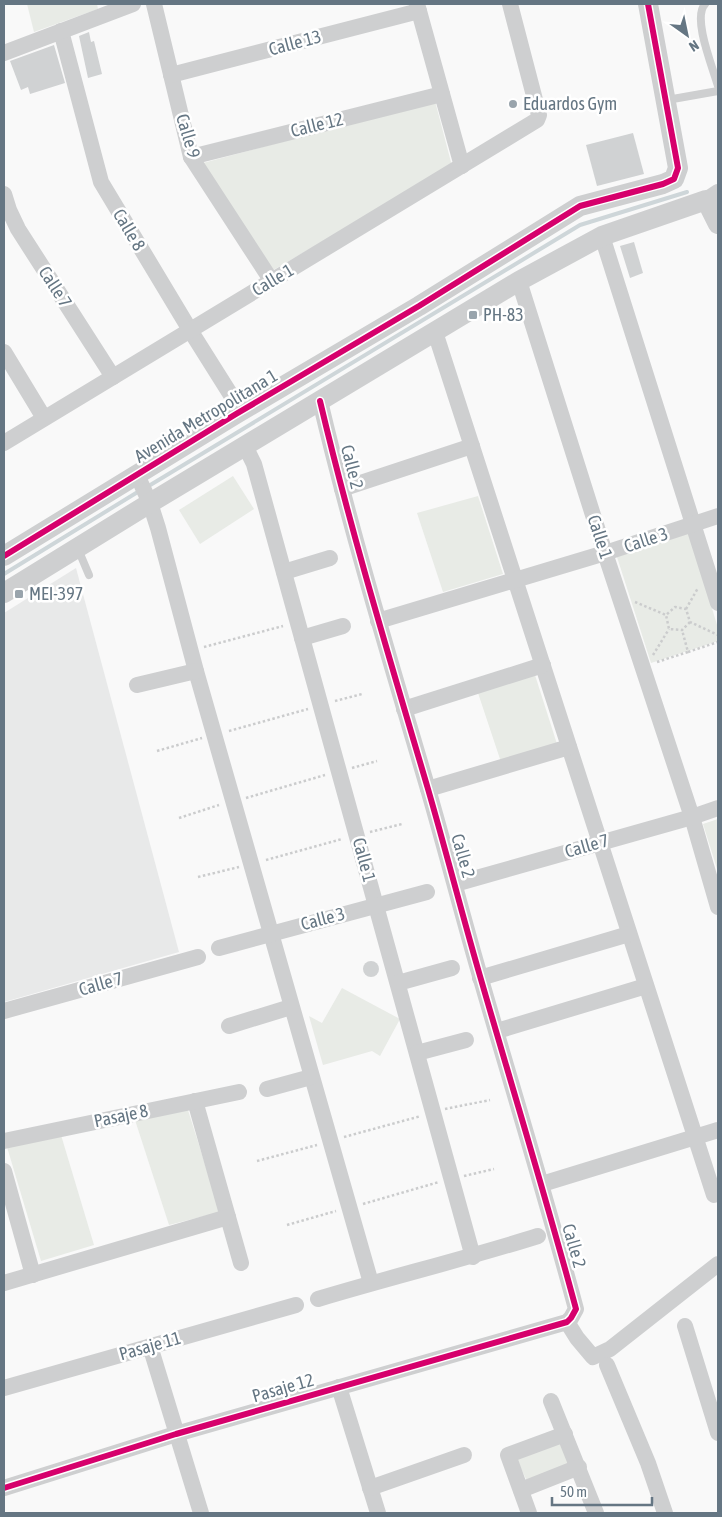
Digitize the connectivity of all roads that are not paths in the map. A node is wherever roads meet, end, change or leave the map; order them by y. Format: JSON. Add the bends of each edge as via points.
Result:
{"nodes":[{"id":1,"x":133,"y":4,"type":"edge"},
{"id":2,"x":154,"y":4,"type":"edge"},
{"id":3,"x":510,"y":4,"type":"edge"},
{"id":4,"x":648,"y":4,"type":"edge"},
{"id":5,"x":704,"y":4,"type":"edge"},
{"id":6,"x":418,"y":7,"type":"edge"},
{"id":7,"x":60,"y":31,"type":"junction"},
{"id":8,"x":4,"y":53,"type":"edge"},
{"id":9,"x":171,"y":75,"type":"junction"},
{"id":10,"x":718,"y":86,"type":"edge"},
{"id":11,"x":718,"y":91,"type":"edge"},
{"id":12,"x":442,"y":94,"type":"junction"},
{"id":13,"x":665,"y":101,"type":"junction"},
{"id":14,"x":192,"y":157,"type":"junction"},
{"id":15,"x":462,"y":166,"type":"junction"},
{"id":16,"x":4,"y":194,"type":"edge"},
{"id":17,"x":712,"y":196,"type":"edge"},
{"id":18,"x":718,"y":224,"type":"edge"},
{"id":19,"x":602,"y":236,"type":"junction"},
{"id":20,"x":271,"y":280,"type":"junction"},
{"id":21,"x":519,"y":282,"type":"junction"},
{"id":22,"x":427,"y":319,"type":"junction"},
{"id":23,"x":190,"y":330,"type":"junction"},
{"id":24,"x":4,"y":352,"type":"edge"},
{"id":25,"x":113,"y":377,"type":"junction"},
{"id":26,"x":320,"y":401,"type":"junction"},
{"id":27,"x":241,"y":411,"type":"junction"},
{"id":28,"x":44,"y":418,"type":"junction"},
{"id":29,"x":4,"y":443,"type":"edge"},
{"id":30,"x":245,"y":446,"type":"junction"},
{"id":31,"x":472,"y":446,"type":"junction"},
{"id":32,"x":138,"y":478,"type":"junction"},
{"id":33,"x":342,"y":489,"type":"junction"},
{"id":34,"x":149,"y":501,"type":"junction"},
{"id":35,"x":718,"y":516,"type":"edge"},
{"id":36,"x":694,"y":524,"type":"junction"},
{"id":37,"x":70,"y":534,"type":"junction"},
{"id":38,"x":605,"y":553,"type":"junction"},
{"id":39,"x":4,"y":556,"type":"edge"},
{"id":40,"x":330,"y":558,"type":"dead end"},
{"id":41,"x":284,"y":572,"type":"junction"},
{"id":42,"x":89,"y":575,"type":"dead end"},
{"id":43,"x":516,"y":580,"type":"junction"},
{"id":44,"x":4,"y":593,"type":"edge"},
{"id":45,"x":718,"y":603,"type":"edge"},
{"id":46,"x":378,"y":621,"type":"junction"},
{"id":47,"x":343,"y":626,"type":"dead end"},
{"id":48,"x":300,"y":630,"type":"junction"},
{"id":49,"x":543,"y":666,"type":"junction"},
{"id":50,"x":196,"y":671,"type":"junction"},
{"id":51,"x":136,"y":685,"type":"dead end"},
{"id":52,"x":404,"y":709,"type":"junction"},
{"id":53,"x":569,"y":747,"type":"junction"},
{"id":54,"x":428,"y":789,"type":"junction"},
{"id":55,"x":718,"y":808,"type":"edge"},
{"id":56,"x":692,"y":817,"type":"junction"},
{"id":57,"x":600,"y":842,"type":"junction"},
{"id":58,"x":455,"y":884,"type":"junction"},
{"id":59,"x":427,"y":892,"type":"dead end"},
{"id":60,"x":376,"y":905,"type":"junction"},
{"id":61,"x":718,"y":907,"type":"edge"},
{"id":62,"x":270,"y":933,"type":"junction"},
{"id":63,"x":629,"y":934,"type":"junction"},
{"id":64,"x":219,"y":948,"type":"dead end"},
{"id":65,"x":198,"y":957,"type":"dead end"},
{"id":66,"x":452,"y":968,"type":"dead end"},
{"id":67,"x":480,"y":978,"type":"junction"},
{"id":68,"x":398,"y":983,"type":"junction"},
{"id":69,"x":646,"y":986,"type":"junction"},
{"id":70,"x":291,"y":1007,"type":"junction"},
{"id":71,"x":4,"y":1011,"type":"edge"},
{"id":72,"x":229,"y":1026,"type":"dead end"},
{"id":73,"x":497,"y":1031,"type":"junction"},
{"id":74,"x":466,"y":1040,"type":"dead end"},
{"id":75,"x":417,"y":1053,"type":"junction"},
{"id":76,"x":311,"y":1077,"type":"junction"},
{"id":77,"x":267,"y":1089,"type":"dead end"},
{"id":78,"x":239,"y":1092,"type":"dead end"},
{"id":79,"x":195,"y":1101,"type":"junction"},
{"id":80,"x":718,"y":1130,"type":"edge"},
{"id":81,"x":695,"y":1137,"type":"junction"},
{"id":82,"x":4,"y":1141,"type":"edge"},
{"id":83,"x":4,"y":1171,"type":"edge"},
{"id":84,"x":542,"y":1184,"type":"junction"},
{"id":85,"x":714,"y":1195,"type":"dead end"},
{"id":86,"x":228,"y":1217,"type":"junction"},
{"id":87,"x":538,"y":1236,"type":"dead end"},
{"id":88,"x":473,"y":1257,"type":"junction"},
{"id":89,"x":241,"y":1263,"type":"dead end"},
{"id":90,"x":718,"y":1264,"type":"edge"},
{"id":91,"x":33,"y":1274,"type":"junction"},
{"id":92,"x":4,"y":1283,"type":"edge"},
{"id":93,"x":371,"y":1283,"type":"junction"},
{"id":94,"x":318,"y":1299,"type":"dead end"},
{"id":95,"x":296,"y":1305,"type":"dead end"},
{"id":96,"x":569,"y":1320,"type":"junction"},
{"id":97,"x":685,"y":1326,"type":"dead end"},
{"id":98,"x":150,"y":1346,"type":"junction"},
{"id":99,"x":607,"y":1365,"type":"dead end"},
{"id":100,"x":4,"y":1388,"type":"edge"},
{"id":101,"x":338,"y":1388,"type":"junction"},
{"id":102,"x":551,"y":1401,"type":"dead end"},
{"id":103,"x":718,"y":1433,"type":"edge"},
{"id":104,"x":176,"y":1434,"type":"junction"},
{"id":105,"x":565,"y":1434,"type":"junction"},
{"id":106,"x":464,"y":1455,"type":"dead end"},
{"id":107,"x":578,"y":1467,"type":"junction"},
{"id":108,"x":4,"y":1488,"type":"edge"},
{"id":109,"x":370,"y":1488,"type":"junction"},
{"id":110,"x":521,"y":1490,"type":"junction"},
{"id":111,"x":201,"y":1513,"type":"edge"},
{"id":112,"x":378,"y":1513,"type":"edge"},
{"id":113,"x":529,"y":1513,"type":"edge"},
{"id":114,"x":596,"y":1513,"type":"edge"},
{"id":115,"x":665,"y":1513,"type":"edge"}],
"edges":[{"from":1,"to":7,"type":"street"},
{"from":2,"to":9,"type":"street","name":"Calle 9"},
{"from":3,"to":15,"type":"street","name":"Calle 1","via":[[539,115],[537,120]]},
{"from":4,"to":13,"type":"street"},
{"from":5,"to":10,"type":"lane","via":[[700,25]]},
{"from":6,"to":9,"type":"street","name":"Calle 13"},
{"from":6,"to":12,"type":"street"},
{"from":7,"to":8,"type":"street"},
{"from":7,"to":23,"type":"street","name":"Calle 8","via":[[101,182]]},
{"from":9,"to":14,"type":"street","name":"Calle 9"},
{"from":11,"to":13,"type":"lane"},
{"from":12,"to":14,"type":"street","name":"Calle 12"},
{"from":12,"to":15,"type":"street"},
{"from":13,"to":22,"type":"street","via":[[678,168],[674,179],[580,206]]},
{"from":14,"to":20,"type":"street","name":"Calle 9"},
{"from":15,"to":20,"type":"street","name":"Calle 1"},
{"from":16,"to":25,"type":"street","name":"Calle 7","via":[[18,229]]},
{"from":17,"to":18,"type":"street"},
{"from":17,"to":19,"type":"street","name":"Avenida Metropolitana 1"},
{"from":19,"to":21,"type":"street","name":"Avenida Metropolitana 1"},
{"from":19,"to":36,"type":"street"},
{"from":20,"to":23,"type":"street","name":"Calle 1"},
{"from":21,"to":22,"type":"street","name":"Avenida Metropolitana 1"},
{"from":21,"to":38,"type":"street","name":"Calle 1"},
{"from":22,"to":26,"type":"street","name":"Avenida Metropolitana 1"},
{"from":22,"to":27,"type":"street","name":"Avenida Metropolitana 1"},
{"from":22,"to":31,"type":"street"},
{"from":23,"to":25,"type":"street","name":"Calle 1"},
{"from":23,"to":27,"type":"street","name":"Calle 8"},
{"from":24,"to":28,"type":"street"},
{"from":25,"to":28,"type":"street","name":"Calle 1"},
{"from":26,"to":30,"type":"street","name":"Avenida Metropolitana 1"},
{"from":26,"to":33,"type":"street","name":"Calle 2"},
{"from":27,"to":32,"type":"street","name":"Avenida Metropolitana 1"},
{"from":28,"to":29,"type":"street","name":"Calle 1"},
{"from":30,"to":34,"type":"street","name":"Avenida Metropolitana 1"},
{"from":30,"to":41,"type":"street","name":"Calle 1","via":[[254,464]]},
{"from":31,"to":33,"type":"street"},
{"from":31,"to":43,"type":"street"},
{"from":32,"to":34,"type":"street"},
{"from":32,"to":37,"type":"street","name":"Avenida Metropolitana 1"},
{"from":33,"to":46,"type":"street","name":"Calle 2"},
{"from":34,"to":37,"type":"street","name":"Avenida Metropolitana 1"},
{"from":34,"to":50,"type":"street"},
{"from":35,"to":36,"type":"street","name":"Calle 3"},
{"from":36,"to":38,"type":"street","name":"Calle 3"},
{"from":36,"to":45,"type":"street"},
{"from":37,"to":39,"type":"street","name":"Avenida Metropolitana 1"},
{"from":37,"to":42,"type":"lane"},
{"from":37,"to":44,"type":"street","name":"Avenida Metropolitana 1"},
{"from":38,"to":43,"type":"street","name":"Calle 3"},
{"from":38,"to":56,"type":"street","name":"Calle 1"},
{"from":40,"to":41,"type":"street"},
{"from":41,"to":48,"type":"street","name":"Calle 1"},
{"from":43,"to":46,"type":"street","name":"Calle 3"},
{"from":43,"to":49,"type":"street"},
{"from":46,"to":52,"type":"street","name":"Calle 2"},
{"from":47,"to":48,"type":"street"},
{"from":48,"to":60,"type":"street","name":"Calle 1"},
{"from":49,"to":52,"type":"street"},
{"from":49,"to":53,"type":"street"},
{"from":50,"to":51,"type":"street"},
{"from":50,"to":62,"type":"street"},
{"from":52,"to":54,"type":"street","name":"Calle 2"},
{"from":53,"to":54,"type":"street"},
{"from":53,"to":57,"type":"street"},
{"from":54,"to":58,"type":"street","name":"Calle 2"},
{"from":55,"to":56,"type":"street","name":"Calle 7"},
{"from":56,"to":57,"type":"street","name":"Calle 7"},
{"from":56,"to":61,"type":"street","name":"Calle 1"},
{"from":57,"to":58,"type":"street","name":"Calle 7"},
{"from":57,"to":63,"type":"street"},
{"from":58,"to":67,"type":"street","name":"Calle 2"},
{"from":59,"to":60,"type":"street","name":"Calle 3"},
{"from":60,"to":62,"type":"street","name":"Calle 3"},
{"from":60,"to":68,"type":"street","name":"Calle 1"},
{"from":62,"to":64,"type":"street","name":"Calle 3"},
{"from":62,"to":70,"type":"street"},
{"from":63,"to":67,"type":"street"},
{"from":63,"to":69,"type":"street"},
{"from":65,"to":71,"type":"street","name":"Calle 7"},
{"from":66,"to":68,"type":"street"},
{"from":67,"to":73,"type":"street","name":"Calle 2"},
{"from":68,"to":75,"type":"street","name":"Calle 1"},
{"from":69,"to":73,"type":"street"},
{"from":69,"to":81,"type":"street"},
{"from":70,"to":72,"type":"street"},
{"from":70,"to":76,"type":"street"},
{"from":73,"to":84,"type":"street","name":"Calle 2"},
{"from":74,"to":75,"type":"street"},
{"from":75,"to":88,"type":"street","name":"Calle 1"},
{"from":76,"to":77,"type":"street"},
{"from":76,"to":93,"type":"street"},
{"from":78,"to":79,"type":"street","name":"Pasaje 8"},
{"from":79,"to":82,"type":"street","name":"Pasaje 8"},
{"from":79,"to":86,"type":"street"},
{"from":80,"to":81,"type":"street"},
{"from":81,"to":84,"type":"street"},
{"from":81,"to":85,"type":"street"},
{"from":83,"to":91,"type":"street"},
{"from":84,"to":96,"type":"street","name":"Calle 2","via":[[576,1309]]},
{"from":86,"to":89,"type":"street"},
{"from":86,"to":91,"type":"street"},
{"from":87,"to":88,"type":"street"},
{"from":88,"to":93,"type":"street"},
{"from":90,"to":96,"type":"street","via":[[610,1349],[593,1358],[577,1338]]},
{"from":91,"to":92,"type":"street"},
{"from":93,"to":94,"type":"street"},
{"from":95,"to":98,"type":"street","name":"Pasaje 11"},
{"from":96,"to":101,"type":"street","name":"Pasaje 12"},
{"from":97,"to":103,"type":"street"},
{"from":98,"to":100,"type":"street","name":"Pasaje 11"},
{"from":98,"to":104,"type":"street"},
{"from":99,"to":115,"type":"street"},
{"from":101,"to":104,"type":"street","name":"Pasaje 12"},
{"from":101,"to":109,"type":"street"},
{"from":102,"to":105,"type":"street"},
{"from":104,"to":108,"type":"street","name":"Pasaje 12"},
{"from":104,"to":111,"type":"street"},
{"from":105,"to":107,"type":"street"},
{"from":105,"to":110,"type":"street","via":[[508,1455]]},
{"from":106,"to":109,"type":"street"},
{"from":107,"to":110,"type":"street"},
{"from":107,"to":114,"type":"street"},
{"from":109,"to":112,"type":"street"},
{"from":110,"to":113,"type":"street"}]}
